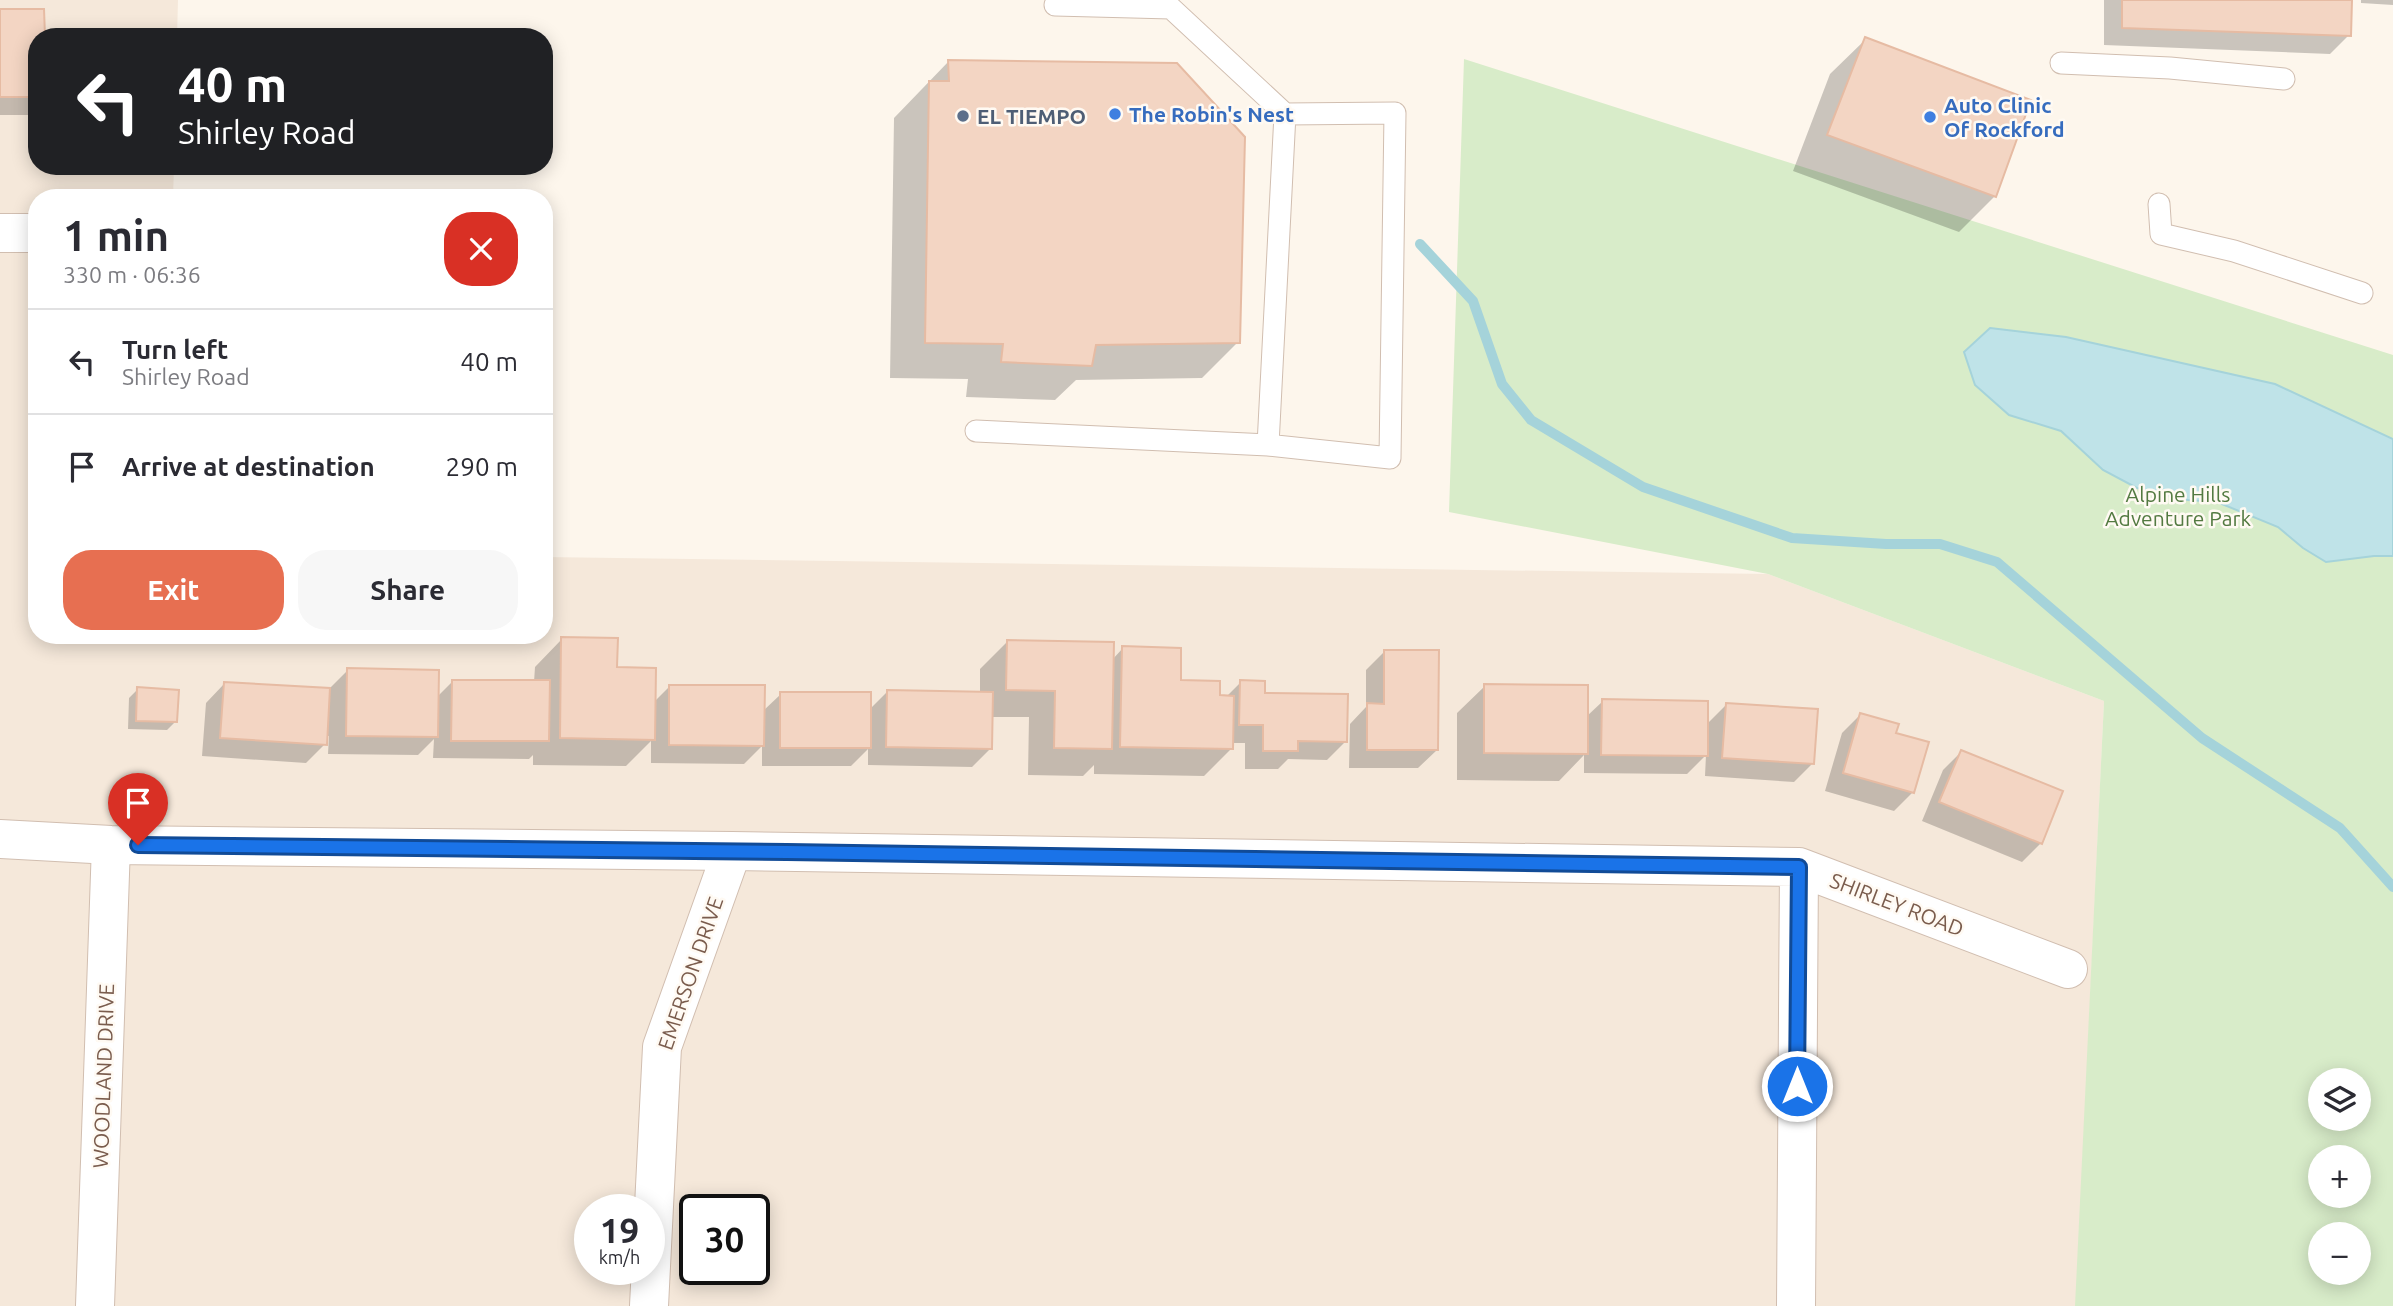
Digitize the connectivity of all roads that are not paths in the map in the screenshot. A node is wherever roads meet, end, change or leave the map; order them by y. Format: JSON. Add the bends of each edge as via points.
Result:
{"nodes":[{"id":1,"x":1055,"y":5,"type":"dead end"},
{"id":2,"x":2060,"y":63,"type":"dead end"},
{"id":3,"x":2284,"y":79,"type":"dead end"},
{"id":4,"x":1285,"y":114,"type":"junction"},
{"id":5,"x":2158,"y":204,"type":"dead end"},
{"id":6,"x":0,"y":233,"type":"edge"},
{"id":7,"x":28,"y":233,"type":"edge"},
{"id":8,"x":2362,"y":293,"type":"dead end"},
{"id":9,"x":976,"y":431,"type":"dead end"},
{"id":10,"x":1268,"y":445,"type":"junction"},
{"id":11,"x":0,"y":839,"type":"edge"},
{"id":12,"x":111,"y":845,"type":"junction"},
{"id":13,"x":732,"y":851,"type":"junction"},
{"id":14,"x":1799,"y":867,"type":"junction"},
{"id":15,"x":2068,"y":969,"type":"dead end"},
{"id":16,"x":96,"y":1306,"type":"edge"},
{"id":17,"x":649,"y":1306,"type":"edge"},
{"id":18,"x":1796,"y":1306,"type":"edge"}],
"edges":[{"from":1,"to":4,"type":"lane","via":[[1171,8]]},
{"from":2,"to":3,"type":"lane"},
{"from":4,"to":10,"type":"lane"},
{"from":4,"to":10,"type":"lane","via":[[1395,113],[1390,458]]},
{"from":5,"to":8,"type":"lane","via":[[2161,233],[2234,251]]},
{"from":6,"to":7,"type":"street"},
{"from":9,"to":10,"type":"lane"},
{"from":11,"to":12,"type":"street","name":"SHIRLEY ROAD"},
{"from":12,"to":13,"type":"street","name":"SHIRLEY ROAD"},
{"from":12,"to":16,"type":"street","name":"WOODLAND DRIVE"},
{"from":13,"to":14,"type":"street","name":"SHIRLEY ROAD"},
{"from":13,"to":17,"type":"street","name":"EMERSON DRIVE","via":[[662,1047]]},
{"from":14,"to":15,"type":"street","name":"SHIRLEY ROAD"},
{"from":14,"to":18,"type":"street"}]}
